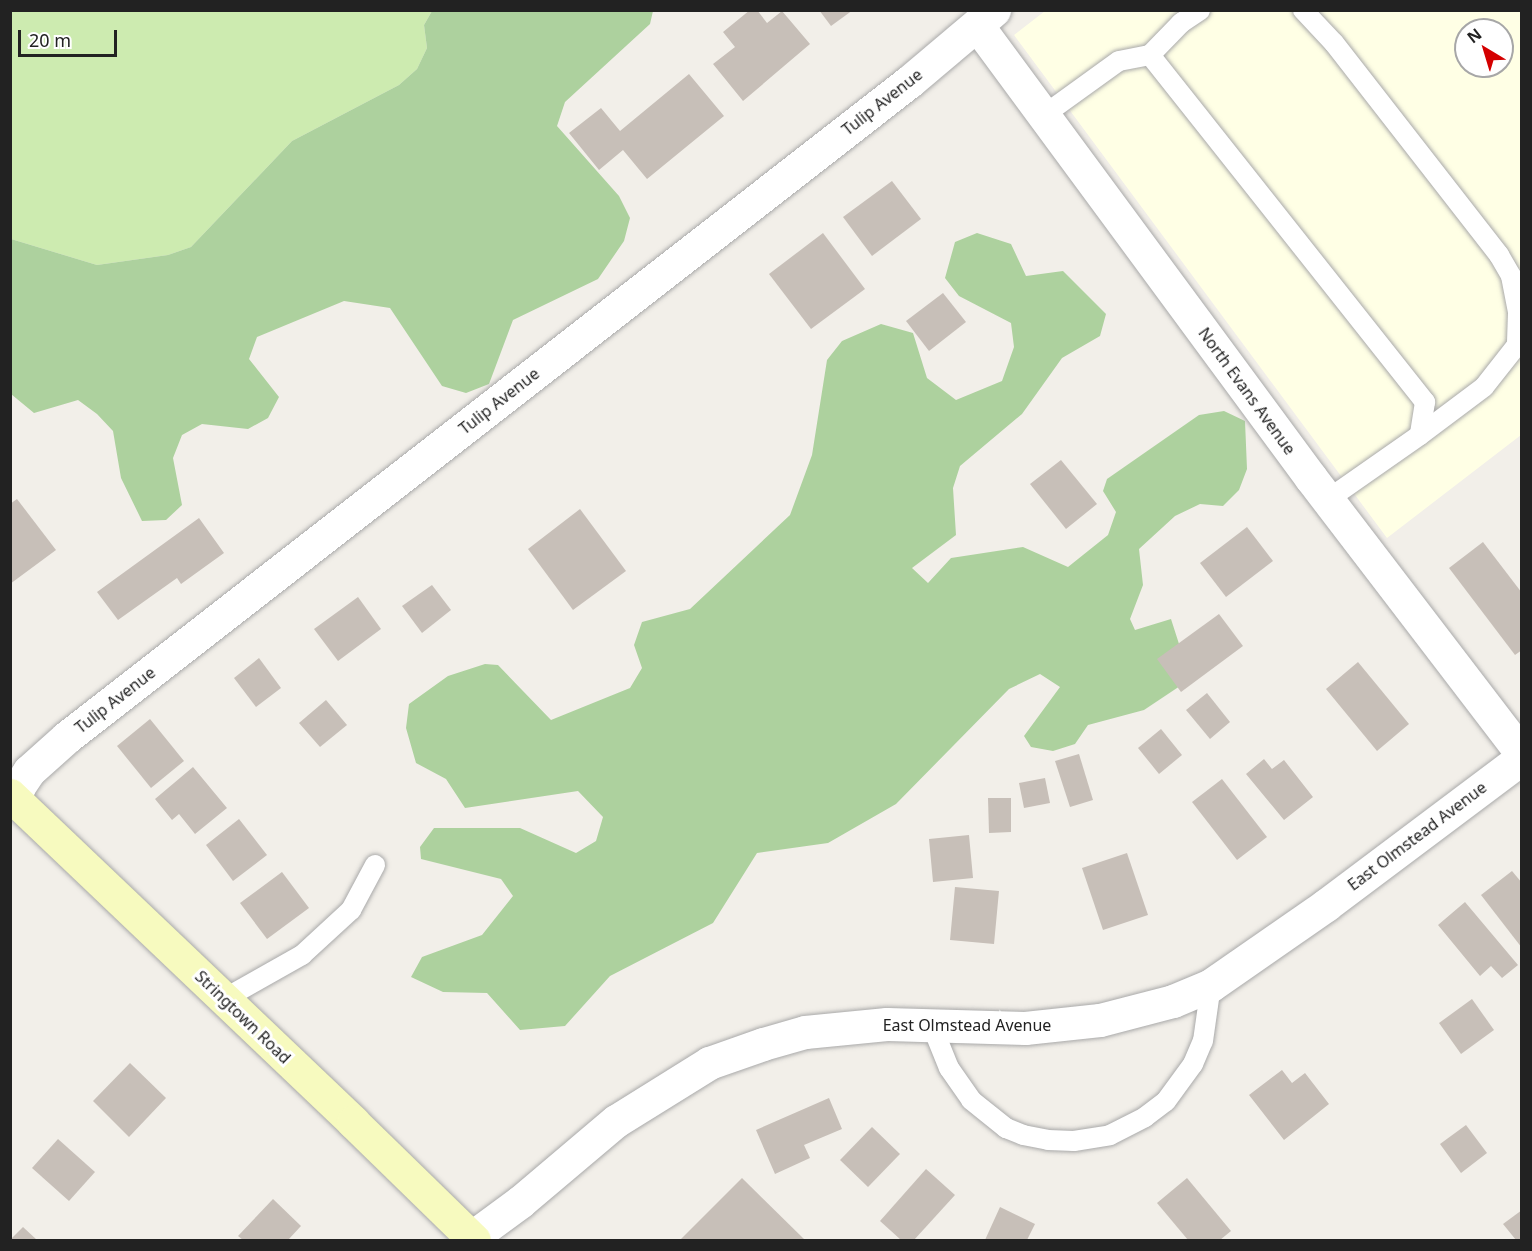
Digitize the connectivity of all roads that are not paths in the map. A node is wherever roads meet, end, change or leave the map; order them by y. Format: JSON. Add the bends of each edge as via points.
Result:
{"nodes":[{"id":1,"x":1200,"y":10,"type":"edge"},
{"id":2,"x":1303,"y":10,"type":"edge"},
{"id":3,"x":985,"y":17,"type":"edge"},
{"id":4,"x":1150,"y":55,"type":"junction"},
{"id":5,"x":1044,"y":115,"type":"junction"},
{"id":6,"x":1420,"y":435,"type":"junction"},
{"id":7,"x":1327,"y":500,"type":"junction"},
{"id":8,"x":1521,"y":756,"type":"edge"},
{"id":9,"x":13,"y":797,"type":"edge"},
{"id":10,"x":375,"y":865,"type":"dead end"},
{"id":11,"x":1211,"y":986,"type":"junction"},
{"id":12,"x":224,"y":999,"type":"junction"},
{"id":13,"x":932,"y":1026,"type":"junction"},
{"id":14,"x":471,"y":1240,"type":"edge"}],
"edges":[{"from":1,"to":4,"type":"lane","via":[[1181,23]]},
{"from":2,"to":6,"type":"lane","via":[[1341,52],[1499,255],[1511,276],[1518,313],[1517,345],[1484,387]]},
{"from":3,"to":5,"type":"street","name":"North Evans Avenue"},
{"from":3,"to":9,"type":"street","name":"Tulip Avenue","via":[[910,81],[67,737],[29,771]]},
{"from":4,"to":5,"type":"lane","via":[[1119,61]]},
{"from":4,"to":6,"type":"lane","via":[[1425,402]]},
{"from":5,"to":7,"type":"street","name":"North Evans Avenue"},
{"from":6,"to":7,"type":"lane"},
{"from":7,"to":8,"type":"street","name":"North Evans Avenue"},
{"from":8,"to":11,"type":"street","name":"East Olmstead Avenue","via":[[1326,905]]},
{"from":9,"to":12,"type":"main road","name":"Stringtown Road"},
{"from":10,"to":12,"type":"lane","via":[[351,910],[302,955]]},
{"from":11,"to":13,"type":"street","name":"East Olmstead Avenue","via":[[1173,1001],[1101,1020],[1025,1028]]},
{"from":11,"to":13,"type":"lane","via":[[1203,1041],[1193,1064],[1166,1101],[1145,1118],[1110,1135],[1074,1141],[1023,1135],[1006,1128],[971,1101],[949,1068]]},
{"from":12,"to":14,"type":"main road","name":"Stringtown Road"},
{"from":13,"to":14,"type":"street","name":"East Olmstead Avenue","via":[[886,1024],[805,1032],[709,1063],[616,1122]]}]}
